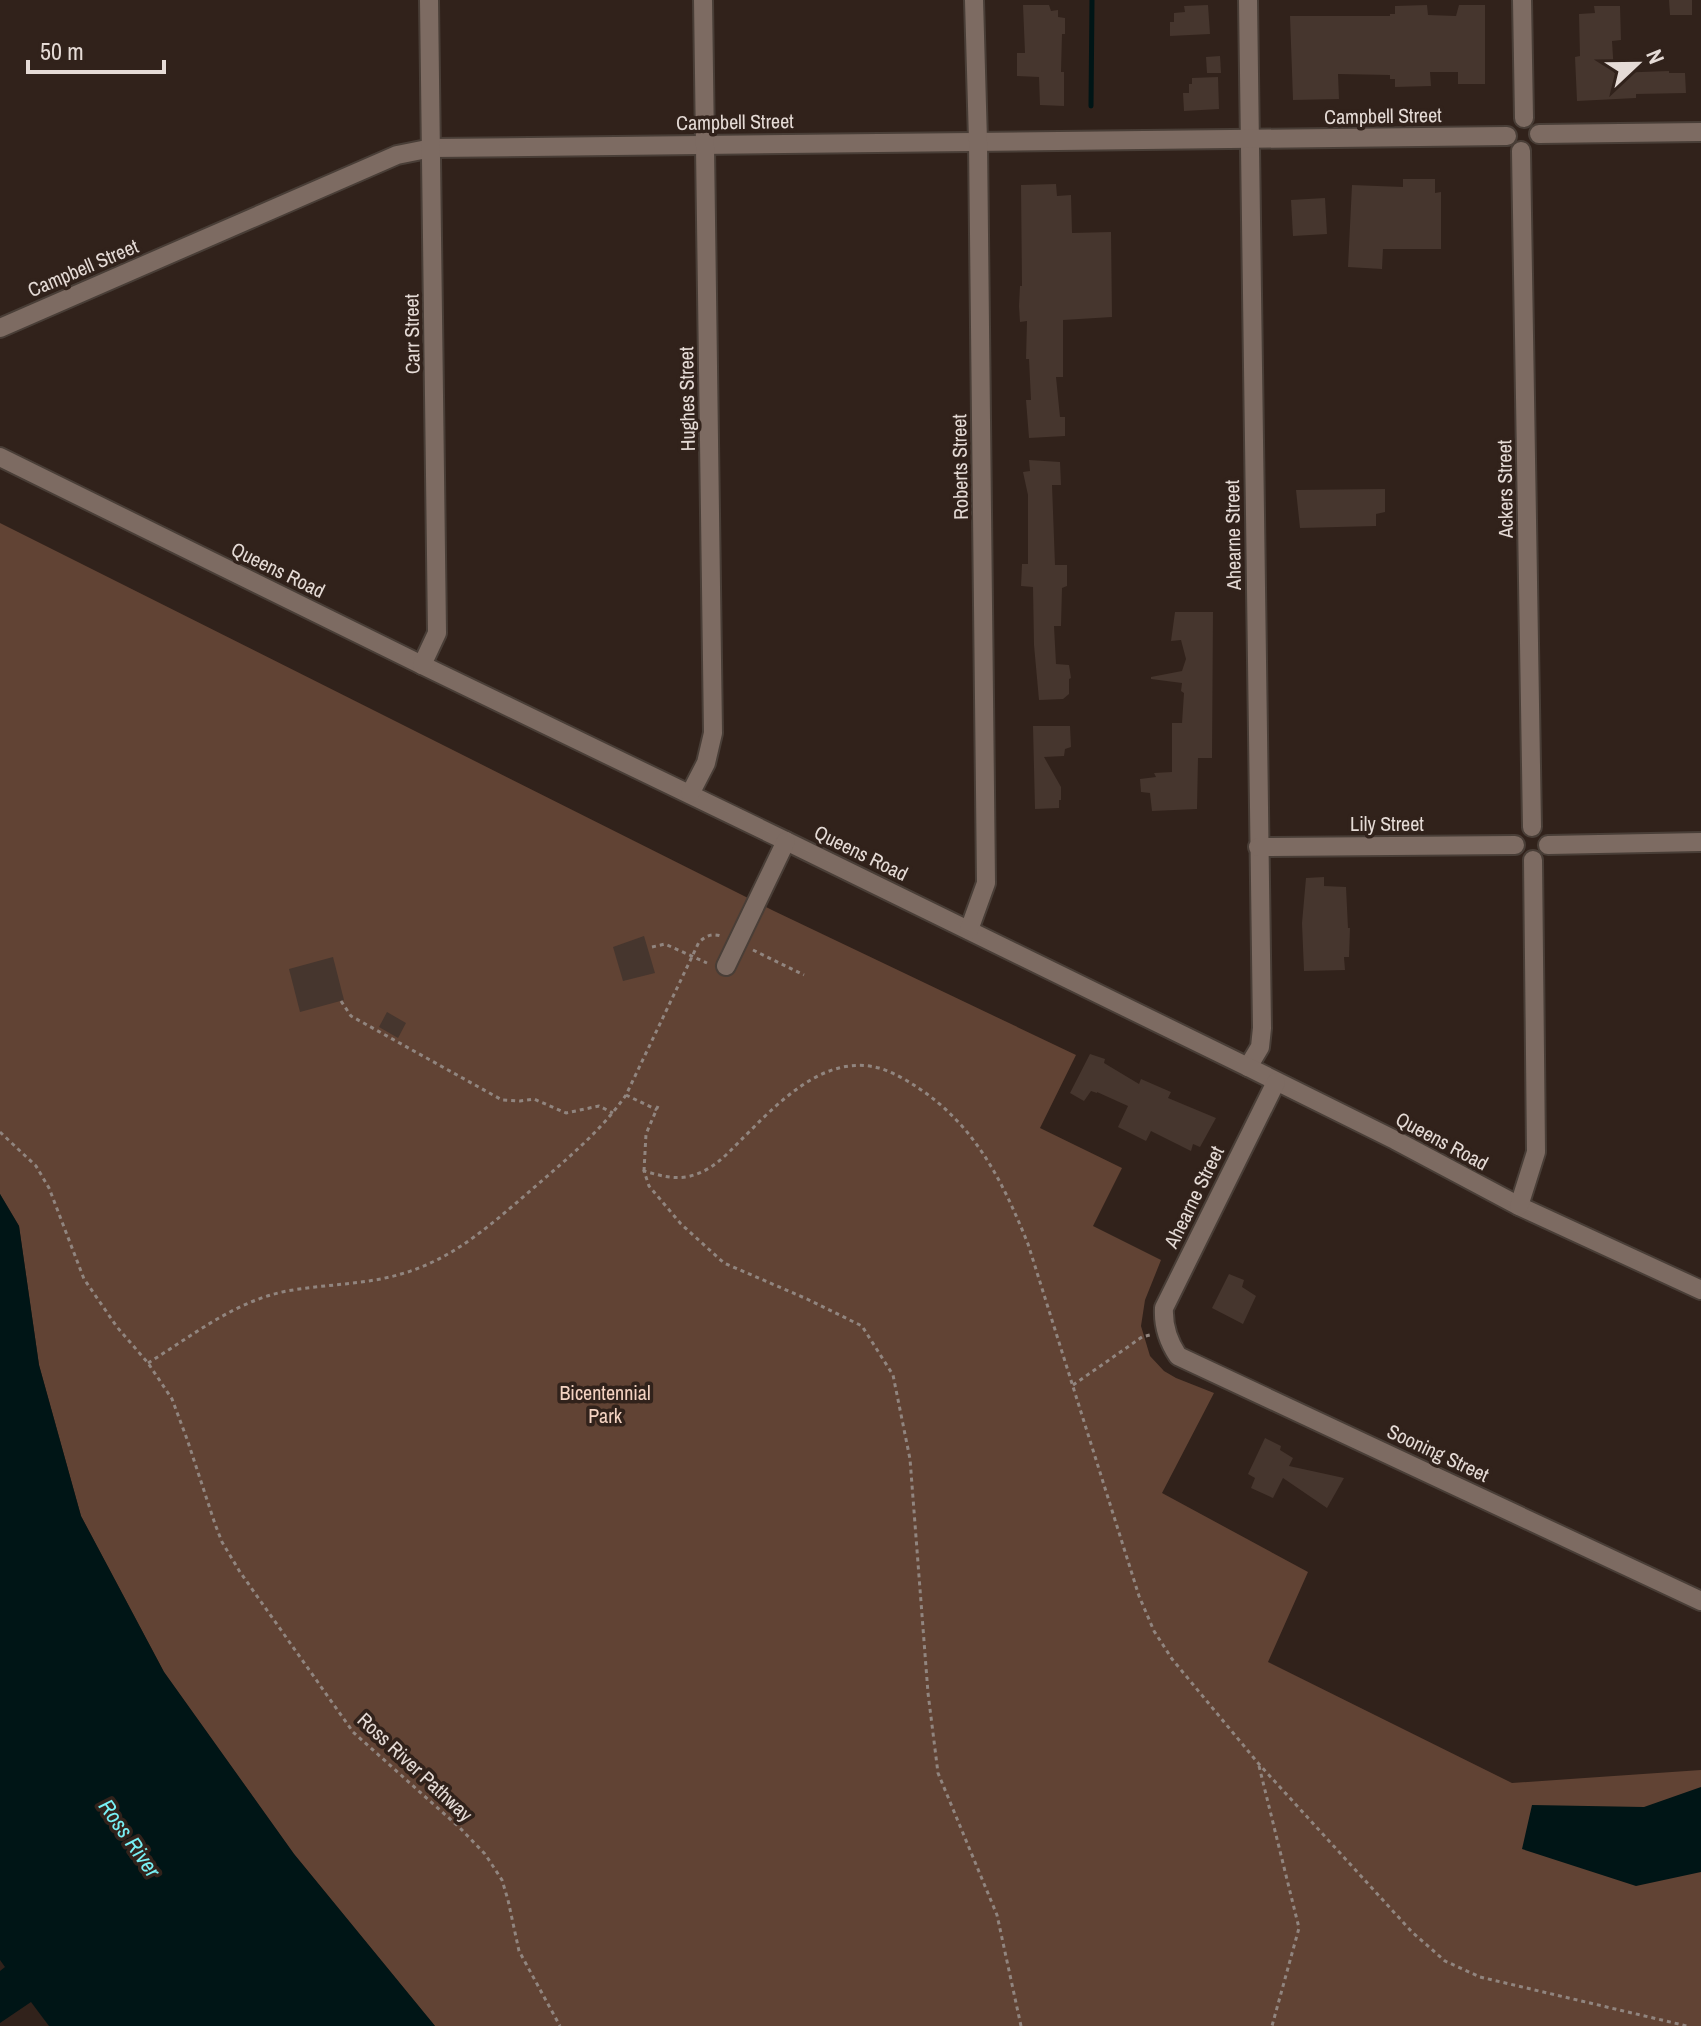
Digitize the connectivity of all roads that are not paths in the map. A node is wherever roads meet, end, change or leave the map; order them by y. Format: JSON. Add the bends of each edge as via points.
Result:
{"nodes":[{"id":1,"x":429,"y":0,"type":"edge"},
{"id":2,"x":703,"y":0,"type":"edge"},
{"id":3,"x":974,"y":0,"type":"edge"},
{"id":4,"x":1248,"y":0,"type":"edge"},
{"id":5,"x":1522,"y":0,"type":"edge"},
{"id":6,"x":1524,"y":118,"type":"junction"},
{"id":7,"x":1701,"y":132,"type":"edge"},
{"id":8,"x":1539,"y":134,"type":"junction"},
{"id":9,"x":1507,"y":136,"type":"junction"},
{"id":10,"x":1250,"y":139,"type":"junction"},
{"id":11,"x":978,"y":141,"type":"junction"},
{"id":12,"x":706,"y":145,"type":"junction"},
{"id":13,"x":432,"y":148,"type":"junction"},
{"id":14,"x":1521,"y":151,"type":"junction"},
{"id":15,"x":0,"y":328,"type":"edge"},
{"id":16,"x":0,"y":457,"type":"edge"},
{"id":17,"x":422,"y":665,"type":"junction"},
{"id":18,"x":690,"y":794,"type":"junction"},
{"id":19,"x":1532,"y":827,"type":"junction"},
{"id":20,"x":786,"y":841,"type":"junction"},
{"id":21,"x":1701,"y":842,"type":"edge"},
{"id":22,"x":1515,"y":845,"type":"junction"},
{"id":23,"x":1548,"y":845,"type":"junction"},
{"id":24,"x":1258,"y":847,"type":"junction"},
{"id":25,"x":1533,"y":860,"type":"junction"},
{"id":26,"x":969,"y":930,"type":"junction"},
{"id":27,"x":726,"y":966,"type":"dead end"},
{"id":28,"x":1248,"y":1067,"type":"junction"},
{"id":29,"x":1276,"y":1082,"type":"junction"},
{"id":30,"x":1519,"y":1206,"type":"junction"},
{"id":31,"x":1701,"y":1290,"type":"edge"},
{"id":32,"x":1166,"y":1332,"type":"joint"},
{"id":33,"x":1701,"y":1601,"type":"edge"}],
"edges":[{"from":1,"to":13,"type":"street","name":"Carr Street"},
{"from":2,"to":12,"type":"street","name":"Hughes Street"},
{"from":3,"to":11,"type":"street","name":"Roberts Street"},
{"from":4,"to":10,"type":"street","name":"Ahearne Street"},
{"from":5,"to":6,"type":"street"},
{"from":6,"to":8,"type":"street"},
{"from":6,"to":9,"type":"street","via":[[1509,125]]},
{"from":7,"to":8,"type":"street"},
{"from":8,"to":14,"type":"street","via":[[1536,145]]},
{"from":9,"to":10,"type":"street","name":"Campbell Street"},
{"from":9,"to":14,"type":"street"},
{"from":10,"to":11,"type":"street","name":"Campbell Street"},
{"from":10,"to":24,"type":"street","name":"Ahearne Street"},
{"from":11,"to":12,"type":"street","name":"Campbell Street"},
{"from":11,"to":26,"type":"street","name":"Roberts Street","via":[[986,883]]},
{"from":12,"to":13,"type":"street","name":"Campbell Street"},
{"from":12,"to":18,"type":"street","name":"Hughes Street","via":[[713,733],[706,763]]},
{"from":13,"to":15,"type":"street","name":"Campbell Street","via":[[397,155]]},
{"from":13,"to":17,"type":"street","name":"Carr Street","via":[[437,633]]},
{"from":14,"to":19,"type":"street","name":"Ackers Street"},
{"from":16,"to":17,"type":"street","name":"Queens Road"},
{"from":17,"to":18,"type":"street","name":"Queens Road"},
{"from":18,"to":20,"type":"street","name":"Queens Road"},
{"from":19,"to":22,"type":"street","via":[[1521,830]]},
{"from":19,"to":23,"type":"street","via":[[1542,830]]},
{"from":20,"to":26,"type":"street","name":"Queens Road"},
{"from":20,"to":27,"type":"street"},
{"from":21,"to":23,"type":"street"},
{"from":22,"to":24,"type":"street","name":"Lily Street"},
{"from":22,"to":25,"type":"street","via":[[1519,854]]},
{"from":23,"to":25,"type":"street"},
{"from":24,"to":28,"type":"street","name":"Ahearne Street","via":[[1262,1028],[1260,1047]]},
{"from":25,"to":30,"type":"street","via":[[1536,1152]]},
{"from":26,"to":28,"type":"street","name":"Queens Road"},
{"from":28,"to":29,"type":"street","name":"Queens Road"},
{"from":29,"to":30,"type":"street","name":"Queens Road"},
{"from":29,"to":32,"type":"street","name":"Ahearne Street","via":[[1164,1308]]},
{"from":30,"to":31,"type":"street","name":"Queens Road"},
{"from":32,"to":33,"type":"street","name":"Sooning Street","via":[[1178,1356]]}]}
